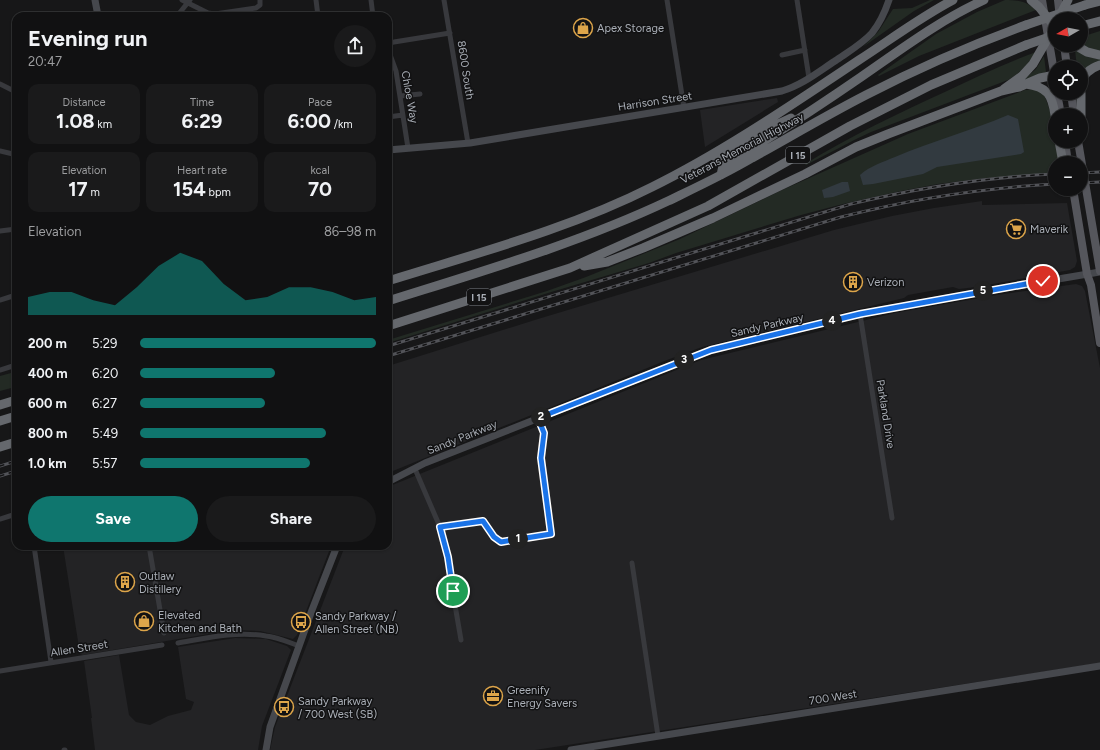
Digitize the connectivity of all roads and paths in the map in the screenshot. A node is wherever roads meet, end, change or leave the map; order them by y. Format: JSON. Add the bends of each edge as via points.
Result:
{"nodes":[{"id":1,"x":95,"y":0,"type":"edge"},
{"id":2,"x":182,"y":0,"type":"edge"},
{"id":3,"x":316,"y":0,"type":"edge"},
{"id":4,"x":370,"y":0,"type":"edge"},
{"id":5,"x":444,"y":0,"type":"edge"},
{"id":6,"x":667,"y":0,"type":"edge"},
{"id":7,"x":797,"y":0,"type":"edge"},
{"id":8,"x":889,"y":0,"type":"edge"},
{"id":9,"x":953,"y":0,"type":"edge"},
{"id":10,"x":984,"y":0,"type":"edge"},
{"id":11,"x":1030,"y":0,"type":"edge"},
{"id":12,"x":1042,"y":0,"type":"edge"},
{"id":13,"x":1058,"y":0,"type":"edge"},
{"id":14,"x":1068,"y":0,"type":"edge"},
{"id":15,"x":189,"y":1,"type":"edge"},
{"id":16,"x":1100,"y":1,"type":"edge"},
{"id":17,"x":260,"y":3,"type":"edge"},
{"id":18,"x":97,"y":12,"type":"edge"},
{"id":19,"x":181,"y":12,"type":"edge"},
{"id":20,"x":206,"y":12,"type":"edge"},
{"id":21,"x":229,"y":12,"type":"edge"},
{"id":22,"x":318,"y":12,"type":"edge"},
{"id":23,"x":372,"y":12,"type":"edge"},
{"id":24,"x":1059,"y":12,"type":"edge"},
{"id":25,"x":1063,"y":12,"type":"edge"},
{"id":26,"x":1045,"y":16,"type":"junction"},
{"id":27,"x":1048,"y":19,"type":"edge"},
{"id":28,"x":1100,"y":21,"type":"edge"},
{"id":29,"x":1088,"y":24,"type":"edge"},
{"id":30,"x":1048,"y":25,"type":"edge"},
{"id":31,"x":450,"y":33,"type":"junction"},
{"id":32,"x":1048,"y":38,"type":"edge"},
{"id":33,"x":392,"y":43,"type":"edge"},
{"id":34,"x":1048,"y":43,"type":"edge"},
{"id":35,"x":805,"y":50,"type":"junction"},
{"id":36,"x":1087,"y":52,"type":"edge"},
{"id":37,"x":782,"y":55,"type":"dead end"},
{"id":38,"x":1100,"y":55,"type":"edge"},
{"id":39,"x":392,"y":60,"type":"edge"},
{"id":40,"x":1100,"y":65,"type":"edge"},
{"id":41,"x":1088,"y":72,"type":"edge"},
{"id":42,"x":1048,"y":77,"type":"edge"},
{"id":43,"x":809,"y":78,"type":"junction"},
{"id":44,"x":0,"y":84,"type":"edge"},
{"id":45,"x":1026,"y":84,"type":"junction"},
{"id":46,"x":12,"y":90,"type":"edge"},
{"id":47,"x":1001,"y":91,"type":"junction"},
{"id":48,"x":420,"y":94,"type":"dead end"},
{"id":49,"x":400,"y":96,"type":"junction"},
{"id":50,"x":684,"y":108,"type":"junction"},
{"id":51,"x":1054,"y":108,"type":"edge"},
{"id":52,"x":811,"y":110,"type":"junction"},
{"id":53,"x":403,"y":115,"type":"junction"},
{"id":54,"x":392,"y":116,"type":"edge"},
{"id":55,"x":468,"y":143,"type":"junction"},
{"id":56,"x":408,"y":148,"type":"junction"},
{"id":57,"x":1079,"y":148,"type":"edge"},
{"id":58,"x":392,"y":150,"type":"edge"},
{"id":59,"x":0,"y":151,"type":"edge"},
{"id":60,"x":12,"y":154,"type":"edge"},
{"id":61,"x":721,"y":175,"type":"junction"},
{"id":62,"x":1073,"y":196,"type":"edge"},
{"id":63,"x":632,"y":197,"type":"junction"},
{"id":64,"x":12,"y":230,"type":"edge"},
{"id":65,"x":0,"y":231,"type":"edge"},
{"id":66,"x":570,"y":268,"type":"junction"},
{"id":67,"x":1100,"y":271,"type":"edge"},
{"id":68,"x":1087,"y":274,"type":"junction"},
{"id":69,"x":392,"y":280,"type":"edge"},
{"id":70,"x":12,"y":296,"type":"edge"},
{"id":71,"x":0,"y":300,"type":"edge"},
{"id":72,"x":392,"y":300,"type":"edge"},
{"id":73,"x":860,"y":314,"type":"junction"},
{"id":74,"x":392,"y":325,"type":"edge"},
{"id":75,"x":1100,"y":343,"type":"edge"},
{"id":76,"x":12,"y":366,"type":"edge"},
{"id":77,"x":0,"y":370,"type":"edge"},
{"id":78,"x":12,"y":401,"type":"edge"},
{"id":79,"x":0,"y":405,"type":"edge"},
{"id":80,"x":12,"y":417,"type":"edge"},
{"id":81,"x":538,"y":418,"type":"junction"},
{"id":82,"x":0,"y":421,"type":"edge"},
{"id":83,"x":12,"y":443,"type":"edge"},
{"id":84,"x":0,"y":447,"type":"edge"},
{"id":85,"x":415,"y":468,"type":"junction"},
{"id":86,"x":392,"y":480,"type":"edge"},
{"id":87,"x":12,"y":515,"type":"edge"},
{"id":88,"x":892,"y":518,"type":"dead end"},
{"id":89,"x":0,"y":519,"type":"edge"},
{"id":90,"x":440,"y":527,"type":"junction"},
{"id":91,"x":35,"y":550,"type":"edge"},
{"id":92,"x":149,"y":550,"type":"edge"},
{"id":93,"x":336,"y":550,"type":"edge"},
{"id":94,"x":632,"y":563,"type":"dead end"},
{"id":95,"x":164,"y":633,"type":"dead end"},
{"id":96,"x":461,"y":640,"type":"dead end"},
{"id":97,"x":178,"y":643,"type":"dead end"},
{"id":98,"x":162,"y":645,"type":"dead end"},
{"id":99,"x":299,"y":646,"type":"junction"},
{"id":100,"x":51,"y":662,"type":"junction"},
{"id":101,"x":1100,"y":666,"type":"edge"},
{"id":102,"x":0,"y":671,"type":"edge"},
{"id":103,"x":658,"y":736,"type":"junction"},
{"id":104,"x":266,"y":750,"type":"edge"},
{"id":105,"x":570,"y":750,"type":"edge"}],
"edges":[{"from":1,"to":18,"type":"street"},
{"from":2,"to":15,"type":"street"},
{"from":3,"to":22,"type":"street"},
{"from":4,"to":23,"type":"street"},
{"from":5,"to":31,"type":"street","name":"8600 South"},
{"from":6,"to":50,"type":"street"},
{"from":7,"to":35,"type":"street"},
{"from":8,"to":43,"type":"street","name":"Harrison Street","via":[[872,32],[854,48]]},
{"from":9,"to":63,"type":"highway","via":[[910,25],[744,135]]},
{"from":10,"to":52,"type":"highway","via":[[917,38]]},
{"from":11,"to":26,"type":"highway","via":[[1040,7]]},
{"from":12,"to":26,"type":"main road"},
{"from":13,"to":24,"type":"main road"},
{"from":14,"to":25,"type":"highway"},
{"from":15,"to":19,"type":"street"},
{"from":15,"to":20,"type":"street"},
{"from":16,"to":61,"type":"highway","name":"Veterans Memorial Highway","number":"I 15","bridge":true,"via":[[1026,26],[907,74],[840,108]]},
{"from":17,"to":21,"type":"street","via":[[250,9]]},
{"from":26,"to":27,"type":"highway"},
{"from":26,"to":30,"type":"main road"},
{"from":28,"to":29,"type":"highway"},
{"from":31,"to":33,"type":"street"},
{"from":31,"to":55,"type":"street","name":"8600 South"},
{"from":32,"to":66,"type":"highway","number":"I 15","bridge":true,"via":[[931,85],[850,126],[708,206]]},
{"from":34,"to":47,"type":"highway","via":[[1028,71]]},
{"from":35,"to":37,"type":"street"},
{"from":35,"to":43,"type":"street"},
{"from":36,"to":38,"type":"highway"},
{"from":39,"to":49,"type":"street","name":"Chloe Way"},
{"from":40,"to":41,"type":"highway"},
{"from":42,"to":45,"type":"highway"},
{"from":43,"to":50,"type":"street","name":"Harrison Street","via":[[782,92]]},
{"from":44,"to":46,"type":"street"},
{"from":45,"to":47,"type":"highway"},
{"from":45,"to":51,"type":"highway","via":[[1041,87],[1048,93]]},
{"from":47,"to":66,"type":"highway","via":[[862,145],[713,218],[643,248],[607,262]]},
{"from":48,"to":49,"type":"street"},
{"from":49,"to":53,"type":"street","name":"Chloe Way"},
{"from":50,"to":55,"type":"street","name":"Harrison Street"},
{"from":52,"to":61,"type":"highway","via":[[723,166]]},
{"from":52,"to":63,"type":"highway","via":[[778,124],[645,194]]},
{"from":53,"to":54,"type":"street"},
{"from":53,"to":56,"type":"street","name":"Chloe Way"},
{"from":55,"to":56,"type":"street","name":"Harrison Street"},
{"from":56,"to":58,"type":"street","name":"Harrison Street"},
{"from":57,"to":67,"type":"main road"},
{"from":59,"to":60,"type":"street"},
{"from":61,"to":72,"type":"highway","name":"Veterans Memorial Highway","number":"I 15","via":[[603,230]]},
{"from":62,"to":68,"type":"main road"},
{"from":63,"to":69,"type":"highway","via":[[554,229]]},
{"from":64,"to":65,"type":"street"},
{"from":66,"to":74,"type":"highway","number":"I 15"},
{"from":67,"to":68,"type":"street","name":"Sandy Parkway"},
{"from":68,"to":73,"type":"street","name":"Sandy Parkway"},
{"from":68,"to":75,"type":"main road"},
{"from":70,"to":71,"type":"street"},
{"from":73,"to":81,"type":"street","name":"Sandy Parkway","via":[[711,350]]},
{"from":73,"to":88,"type":"street","name":"Parkland Drive"},
{"from":76,"to":77,"type":"street"},
{"from":78,"to":79,"type":"highway"},
{"from":80,"to":82,"type":"highway"},
{"from":81,"to":85,"type":"street","name":"Sandy Parkway"},
{"from":81,"to":90,"type":"street","via":[[544,433],[541,458],[551,534],[501,542],[494,537],[483,521]]},
{"from":83,"to":84,"type":"highway"},
{"from":85,"to":86,"type":"street","name":"Sandy Parkway"},
{"from":85,"to":90,"type":"street"},
{"from":87,"to":89,"type":"street"},
{"from":90,"to":96,"type":"street","via":[[448,557]]},
{"from":91,"to":100,"type":"street"},
{"from":92,"to":95,"type":"street"},
{"from":93,"to":99,"type":"street"},
{"from":94,"to":103,"type":"street"},
{"from":97,"to":99,"type":"street","via":[[244,634],[266,636]]},
{"from":98,"to":100,"type":"street","name":"Allen Street"},
{"from":99,"to":104,"type":"street","via":[[270,727]]},
{"from":100,"to":102,"type":"street","name":"Allen Street"},
{"from":101,"to":103,"type":"street","name":"700 West"},
{"from":103,"to":105,"type":"street","name":"700 West"}]}
